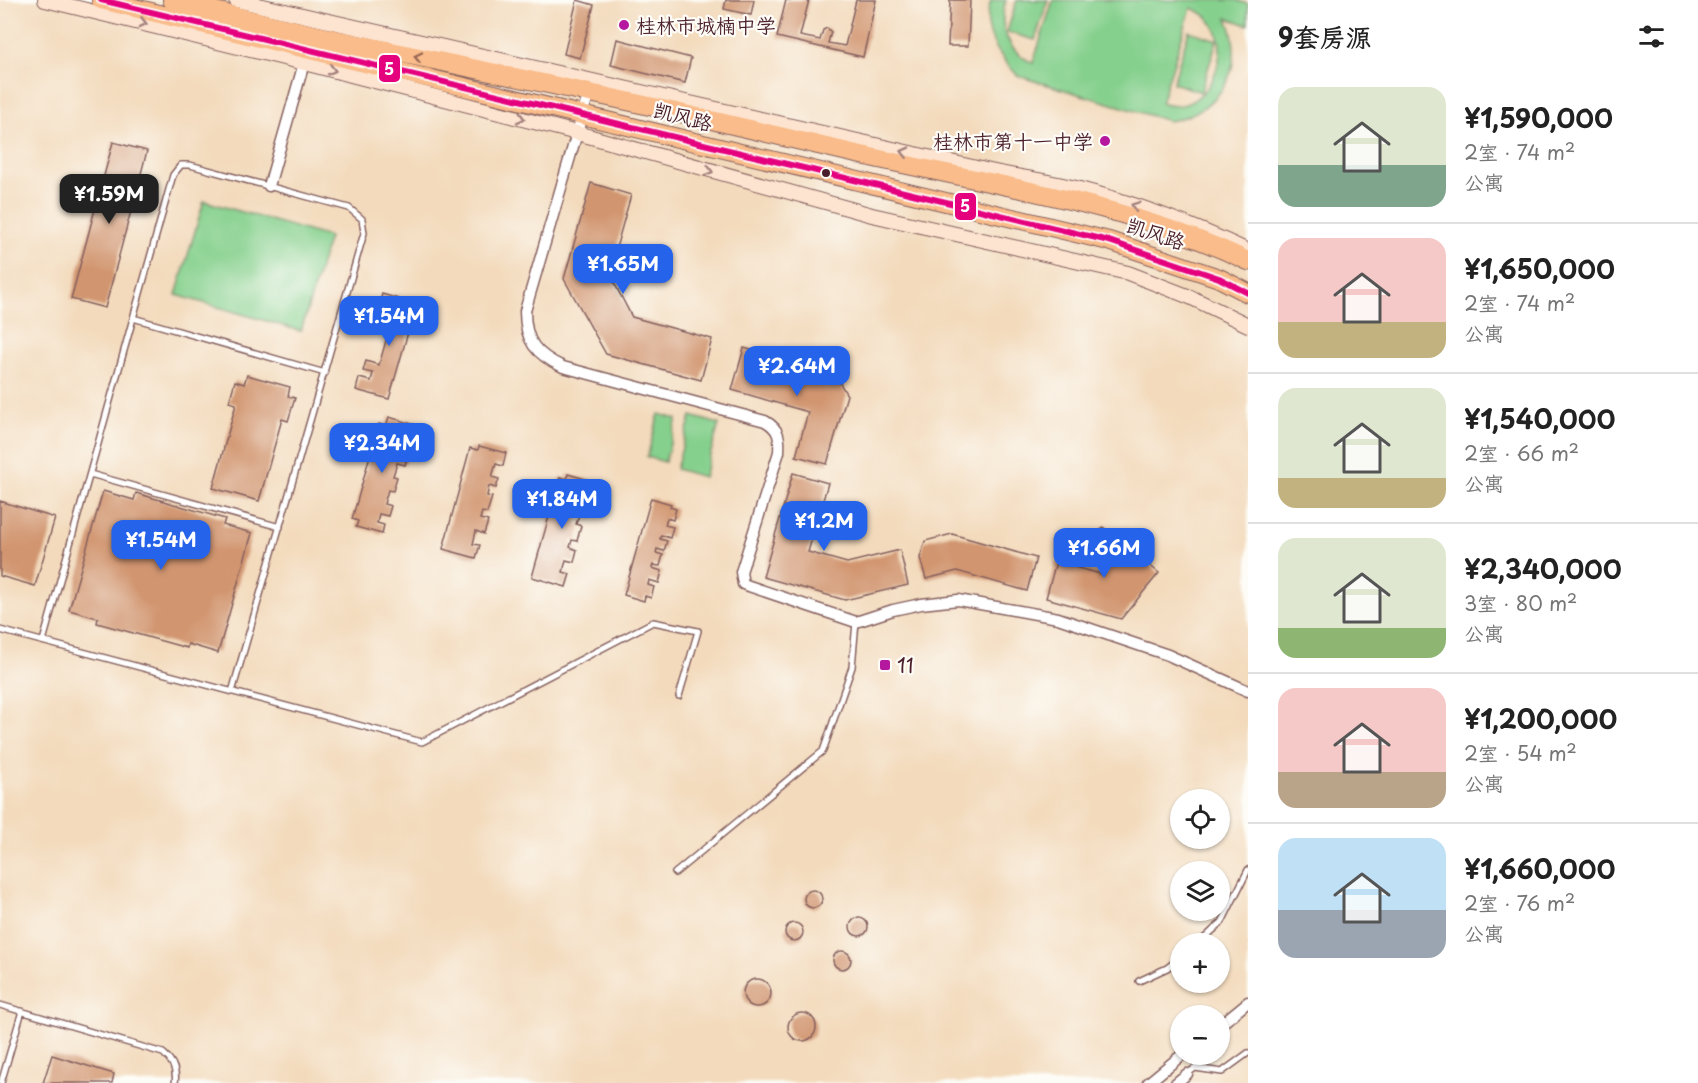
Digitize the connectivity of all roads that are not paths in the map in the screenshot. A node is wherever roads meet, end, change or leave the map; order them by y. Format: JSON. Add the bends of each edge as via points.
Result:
{"nodes":[{"id":1,"x":45,"y":0,"type":"edge"},
{"id":2,"x":101,"y":0,"type":"edge"},
{"id":3,"x":172,"y":0,"type":"edge"},
{"id":4,"x":236,"y":0,"type":"edge"},
{"id":5,"x":304,"y":63,"type":"junction"},
{"id":6,"x":589,"y":92,"type":"junction"},
{"id":7,"x":583,"y":115,"type":"junction"},
{"id":8,"x":577,"y":133,"type":"junction"},
{"id":9,"x":269,"y":186,"type":"junction"},
{"id":10,"x":1248,"y":251,"type":"edge"},
{"id":11,"x":1248,"y":261,"type":"edge"},
{"id":12,"x":1248,"y":293,"type":"edge"},
{"id":13,"x":133,"y":318,"type":"junction"},
{"id":14,"x":1248,"y":325,"type":"edge"},
{"id":15,"x":325,"y":373,"type":"junction"},
{"id":16,"x":90,"y":474,"type":"junction"},
{"id":17,"x":280,"y":527,"type":"junction"},
{"id":18,"x":856,"y":622,"type":"junction"},
{"id":19,"x":0,"y":630,"type":"edge"},
{"id":20,"x":43,"y":641,"type":"junction"},
{"id":21,"x":1248,"y":691,"type":"edge"},
{"id":22,"x":232,"y":692,"type":"junction"},
{"id":23,"x":679,"y":696,"type":"dead end"},
{"id":24,"x":1248,"y":870,"type":"edge"},
{"id":25,"x":675,"y":873,"type":"dead end"},
{"id":26,"x":1210,"y":933,"type":"edge"},
{"id":27,"x":1170,"y":966,"type":"edge"},
{"id":28,"x":1139,"y":981,"type":"dead end"},
{"id":29,"x":1248,"y":1002,"type":"edge"},
{"id":30,"x":0,"y":1005,"type":"edge"},
{"id":31,"x":22,"y":1011,"type":"junction"},
{"id":32,"x":1230,"y":1017,"type":"edge"},
{"id":33,"x":1248,"y":1053,"type":"edge"},
{"id":34,"x":1170,"y":1065,"type":"edge"},
{"id":35,"x":1187,"y":1074,"type":"joint"},
{"id":36,"x":1,"y":1083,"type":"edge"},
{"id":37,"x":175,"y":1083,"type":"edge"},
{"id":38,"x":1148,"y":1083,"type":"edge"},
{"id":39,"x":1176,"y":1083,"type":"edge"}],
"edges":[{"from":1,"to":5,"type":"street","one_way":true},
{"from":2,"to":7,"type":"highway","name":"凯风路"},
{"from":6,"to":3,"type":"highway","name":"凯风路","one_way":true,"via":[[267,25]]},
{"from":10,"to":4,"type":"street","one_way":true,"via":[[1131,204],[1074,187],[978,169]]},
{"from":5,"to":8,"type":"street","one_way":true},
{"from":5,"to":9,"type":"street"},
{"from":6,"to":7,"type":"street"},
{"from":6,"to":11,"type":"highway","name":"凯风路","via":[[1109,209]]},
{"from":7,"to":8,"type":"street"},
{"from":7,"to":12,"type":"highway","name":"凯风路","via":[[1109,241],[1219,278]]},
{"from":8,"to":14,"type":"street","one_way":true,"via":[[817,202],[1128,273]]},
{"from":8,"to":18,"type":"street","via":[[525,311],[529,339],[547,358],[563,367],[765,421],[775,428],[779,452],[741,581]]},
{"from":9,"to":13,"type":"lane","via":[[186,164],[178,168]]},
{"from":9,"to":15,"type":"lane","via":[[349,208],[363,223],[364,241]]},
{"from":13,"to":15,"type":"lane"},
{"from":13,"to":16,"type":"lane"},
{"from":15,"to":17,"type":"lane"},
{"from":16,"to":17,"type":"lane"},
{"from":16,"to":20,"type":"lane"},
{"from":17,"to":22,"type":"lane"},
{"from":18,"to":21,"type":"street","via":[[893,610],[958,600],[1059,618],[1168,655]]},
{"from":18,"to":25,"type":"lane","via":[[852,667],[823,751]]},
{"from":19,"to":20,"type":"lane"},
{"from":20,"to":22,"type":"lane"},
{"from":22,"to":23,"type":"lane","via":[[422,742],[653,622],[698,631]]},
{"from":24,"to":26,"type":"lane","via":[[1222,922]]},
{"from":27,"to":28,"type":"lane"},
{"from":29,"to":32,"type":"street"},
{"from":30,"to":31,"type":"lane"},
{"from":31,"to":36,"type":"lane"},
{"from":31,"to":37,"type":"lane","via":[[163,1053],[174,1067]]},
{"from":33,"to":35,"type":"lane","via":[[1222,1072],[1195,1068]]},
{"from":34,"to":38,"type":"street"},
{"from":35,"to":39,"type":"street"}]}
